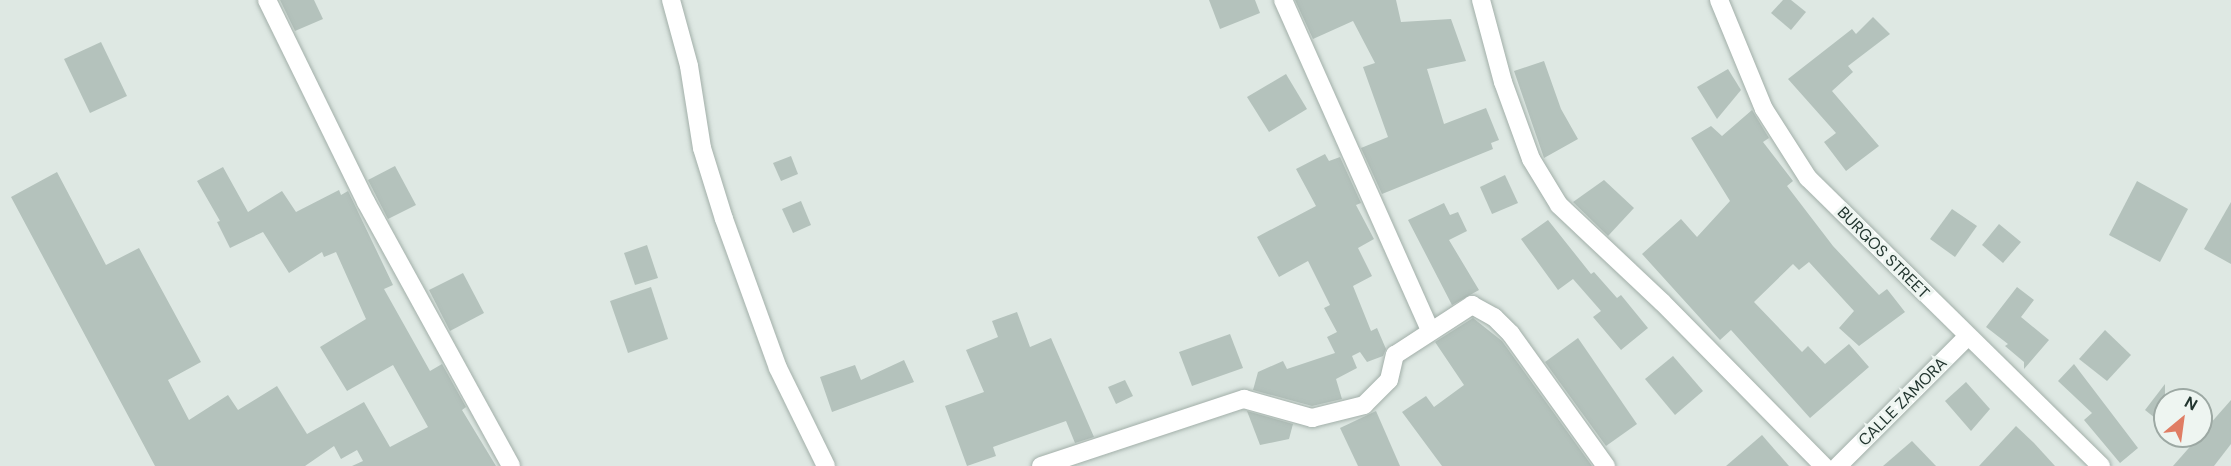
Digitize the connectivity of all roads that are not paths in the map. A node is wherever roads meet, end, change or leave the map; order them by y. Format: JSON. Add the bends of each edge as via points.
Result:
{"nodes":[{"id":1,"x":267,"y":0,"type":"edge"},
{"id":2,"x":670,"y":0,"type":"edge"},
{"id":3,"x":1283,"y":0,"type":"edge"},
{"id":4,"x":1481,"y":0,"type":"edge"},
{"id":5,"x":1719,"y":0,"type":"edge"},
{"id":6,"x":1430,"y":330,"type":"junction"},
{"id":7,"x":1967,"y":337,"type":"junction"},
{"id":8,"x":511,"y":466,"type":"edge"},
{"id":9,"x":826,"y":466,"type":"edge"},
{"id":10,"x":1041,"y":466,"type":"edge"},
{"id":11,"x":1606,"y":466,"type":"edge"},
{"id":12,"x":1824,"y":466,"type":"edge"},
{"id":13,"x":1838,"y":466,"type":"edge"},
{"id":14,"x":2101,"y":466,"type":"edge"}],
"edges":[{"from":1,"to":8,"type":"street","via":[[366,202]]},
{"from":2,"to":9,"type":"street","via":[[689,66],[702,148],[724,219],[777,368]]},
{"from":3,"to":6,"type":"street"},
{"from":4,"to":12,"type":"street","via":[[1503,82],[1531,159],[1559,205],[1662,302]]},
{"from":5,"to":7,"type":"street","name":"BURGOS STREET","via":[[1764,109],[1809,178]]},
{"from":6,"to":10,"type":"street","via":[[1395,355],[1389,380],[1364,405],[1312,418],[1244,399]]},
{"from":6,"to":11,"type":"street","via":[[1472,305],[1494,316]]},
{"from":7,"to":13,"type":"street","name":"CALLE ZAMORA"},
{"from":7,"to":14,"type":"street","name":"BURGOS STREET"}]}
